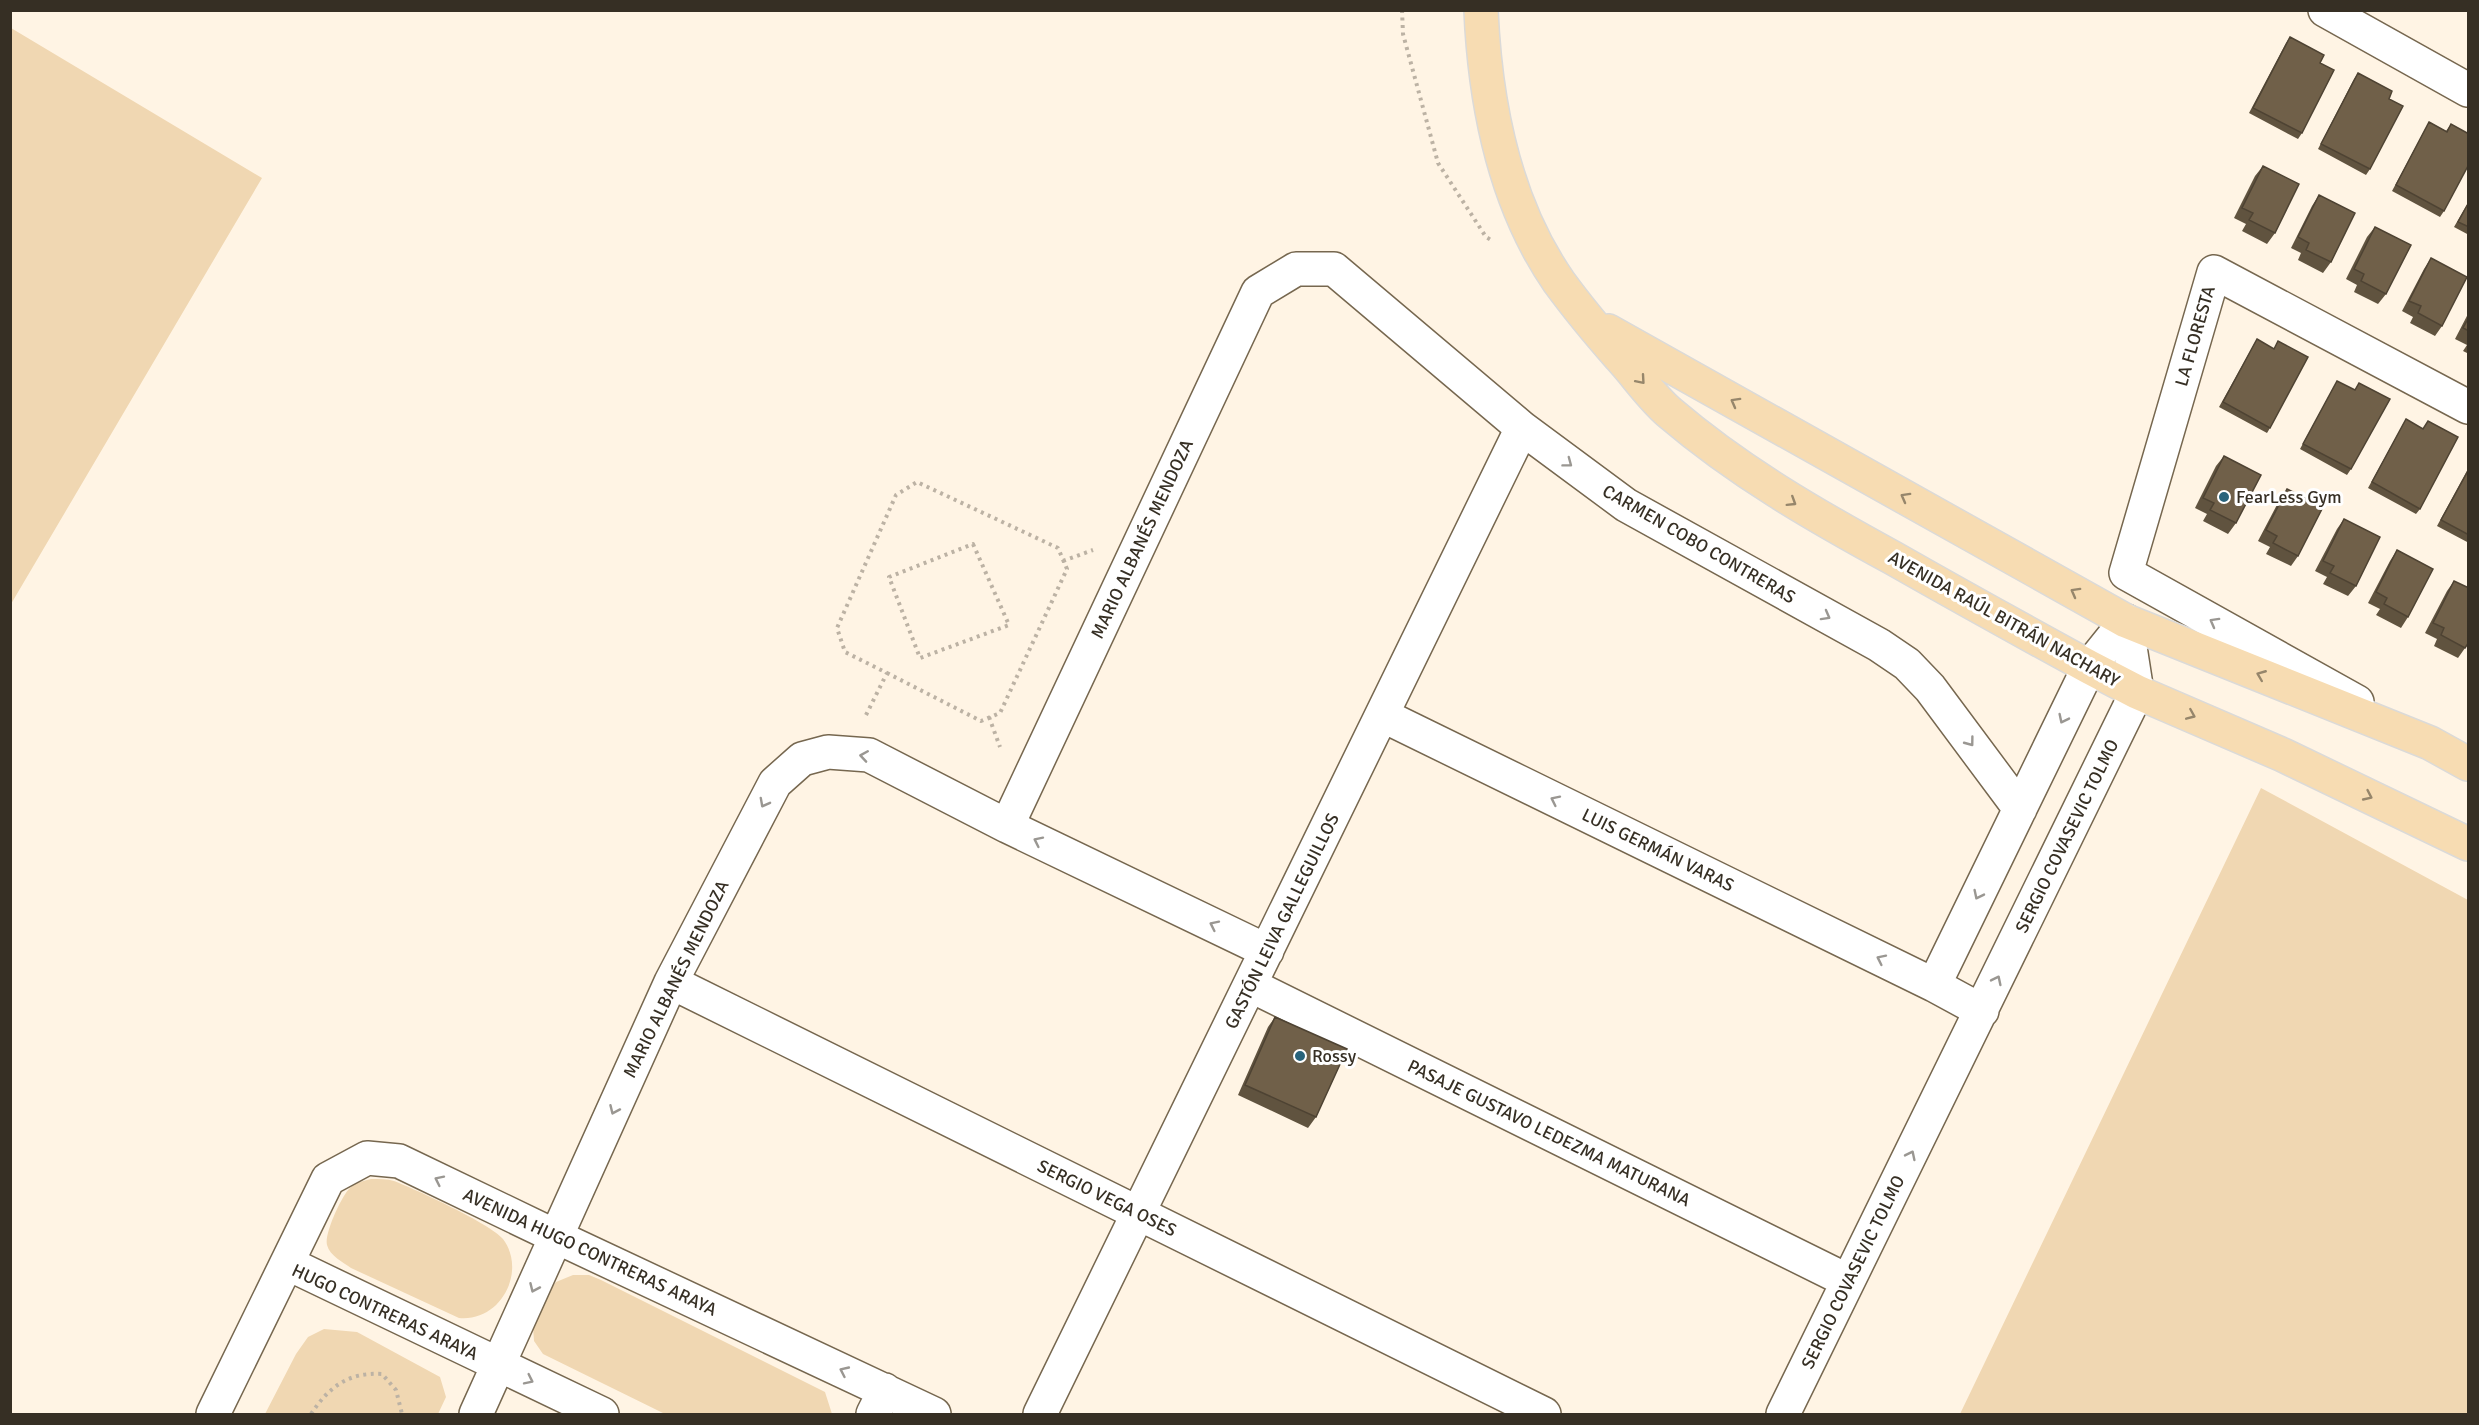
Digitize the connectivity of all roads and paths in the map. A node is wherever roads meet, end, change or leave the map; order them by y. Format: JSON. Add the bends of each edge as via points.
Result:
{"nodes":[{"id":1,"x":1402,"y":10,"type":"edge"},
{"id":2,"x":1481,"y":10,"type":"edge"},
{"id":3,"x":2325,"y":10,"type":"edge"},
{"id":4,"x":2469,"y":90,"type":"edge"},
{"id":5,"x":1495,"y":242,"type":"dead end"},
{"id":6,"x":1296,"y":269,"type":"joint"},
{"id":7,"x":1588,"y":320,"type":"junction"},
{"id":8,"x":2469,"y":407,"type":"edge"},
{"id":9,"x":1522,"y":428,"type":"junction"},
{"id":10,"x":2126,"y":621,"type":"junction"},
{"id":11,"x":920,"y":658,"type":"joint"},
{"id":12,"x":2089,"y":667,"type":"junction"},
{"id":13,"x":887,"y":673,"type":"junction"},
{"id":14,"x":2137,"y":692,"type":"junction"},
{"id":15,"x":1382,"y":716,"type":"junction"},
{"id":16,"x":2430,"y":743,"type":"junction"},
{"id":17,"x":848,"y":754,"type":"junction"},
{"id":18,"x":2469,"y":764,"type":"edge"},
{"id":19,"x":2020,"y":809,"type":"junction"},
{"id":20,"x":1007,"y":826,"type":"junction"},
{"id":21,"x":2469,"y":844,"type":"edge"},
{"id":22,"x":1267,"y":951,"type":"junction"},
{"id":23,"x":670,"y":982,"type":"junction"},
{"id":24,"x":1250,"y":985,"type":"junction"},
{"id":25,"x":1934,"y":985,"type":"junction"},
{"id":26,"x":1982,"y":1011,"type":"junction"},
{"id":27,"x":1138,"y":1214,"type":"junction"},
{"id":28,"x":557,"y":1238,"type":"junction"},
{"id":29,"x":287,"y":1263,"type":"junction"},
{"id":30,"x":1848,"y":1281,"type":"junction"},
{"id":31,"x":499,"y":1365,"type":"junction"},
{"id":32,"x":879,"y":1402,"type":"edge"},
{"id":33,"x":213,"y":1414,"type":"edge"},
{"id":34,"x":311,"y":1414,"type":"edge"},
{"id":35,"x":402,"y":1414,"type":"edge"},
{"id":36,"x":476,"y":1414,"type":"edge"},
{"id":37,"x":602,"y":1414,"type":"edge"},
{"id":38,"x":934,"y":1414,"type":"edge"},
{"id":39,"x":1040,"y":1414,"type":"edge"},
{"id":40,"x":1544,"y":1414,"type":"edge"},
{"id":41,"x":1783,"y":1414,"type":"edge"}],
"edges":[{"from":1,"to":5,"type":"path","via":[[1403,34],[1438,163],[1486,237]]},
{"from":2,"to":7,"type":"main road","name":"AVENIDA RAÚL BITRÁN NACHARY","via":[[1489,96],[1515,194],[1533,238]]},
{"from":3,"to":4,"type":"street"},
{"from":6,"to":9,"type":"street","name":"CARMEN COBO CONTRERAS","via":[[1334,269]]},
{"from":6,"to":20,"type":"street","name":"MARIO ALBANÉS MENDOZA","via":[[1258,292]]},
{"from":10,"to":7,"type":"main road","name":"AVENIDA RAÚL BITRÁN NACHARY","one_way":true},
{"from":7,"to":12,"type":"main road","name":"AVENIDA RAÚL BITRÁN NACHARY","one_way":true,"via":[[1667,411],[1730,461],[1794,504]]},
{"from":16,"to":8,"type":"street","name":"LA FLORESTA","one_way":true,"via":[[2127,573],[2214,272]]},
{"from":9,"to":15,"type":"street","name":"GASTÓN LEIVA GALLEGUILLOS"},
{"from":9,"to":19,"type":"street","name":"CARMEN COBO CONTRERAS","one_way":true,"via":[[1626,505],[1907,664],[1930,688]]},
{"from":10,"to":12,"type":"street"},
{"from":10,"to":14,"type":"street"},
{"from":16,"to":10,"type":"main road","name":"AVENIDA RAÚL BITRÁN NACHARY","one_way":true},
{"from":11,"to":11,"type":"path","via":[[889,578],[973,544],[1009,625]]},
{"from":12,"to":14,"type":"main road","name":"AVENIDA RAÚL BITRÁN NACHARY"},
{"from":12,"to":19,"type":"street","one_way":true},
{"from":13,"to":13,"type":"path","via":[[845,652],[837,628],[896,495],[917,482],[1058,548],[1067,569],[1000,713],[981,721]]},
{"from":13,"to":17,"type":"path"},
{"from":14,"to":21,"type":"main road","name":"AVENIDA RAÚL BITRÁN NACHARY","one_way":true,"via":[[2283,755]]},
{"from":26,"to":14,"type":"street","name":"SERGIO COVASEVIC TOLMO","one_way":true},
{"from":15,"to":22,"type":"street","name":"GASTÓN LEIVA GALLEGUILLOS"},
{"from":25,"to":15,"type":"street","name":"LUIS GERMÁN VARAS","one_way":true},
{"from":16,"to":18,"type":"main road","name":"AVENIDA RAÚL BITRÁN NACHARY"},
{"from":20,"to":17,"type":"street","name":"MARIO ALBANÉS MENDOZA","one_way":true,"via":[[869,755]]},
{"from":17,"to":23,"type":"street","name":"MARIO ALBANÉS MENDOZA","one_way":true,"via":[[828,752],[802,759],[774,783]]},
{"from":19,"to":25,"type":"street","one_way":true},
{"from":22,"to":20,"type":"street","name":"MARIO ALBANÉS MENDOZA","one_way":true},
{"from":22,"to":24,"type":"street","name":"GASTÓN LEIVA GALLEGUILLOS"},
{"from":23,"to":27,"type":"street","name":"SERGIO VEGA OSES"},
{"from":23,"to":28,"type":"street","name":"MARIO ALBANÉS MENDOZA","one_way":true},
{"from":24,"to":27,"type":"street","name":"GASTÓN LEIVA GALLEGUILLOS"},
{"from":24,"to":30,"type":"street","name":"PASAJE GUSTAVO LEDEZMA MATURANA"},
{"from":25,"to":26,"type":"street","name":"LUIS GERMÁN VARAS"},
{"from":30,"to":26,"type":"street","name":"SERGIO COVASEVIC TOLMO","one_way":true},
{"from":27,"to":39,"type":"street","name":"GASTÓN LEIVA GALLEGUILLOS"},
{"from":27,"to":40,"type":"street","name":"SERGIO VEGA OSES"},
{"from":28,"to":29,"type":"street","name":"AVENIDA HUGO CONTRERAS ARAYA","one_way":true,"via":[[399,1161],[368,1158],[328,1179]]},
{"from":28,"to":31,"type":"street","name":"MARIO ALBANÉS MENDOZA","one_way":true},
{"from":32,"to":28,"type":"street","name":"AVENIDA HUGO CONTRERAS ARAYA","one_way":true},
{"from":29,"to":31,"type":"street","name":"HUGO CONTRERAS ARAYA"},
{"from":29,"to":33,"type":"street","name":"HUGO CONTRERAS ARAYA"},
{"from":30,"to":41,"type":"street","name":"SERGIO COVASEVIC TOLMO"},
{"from":31,"to":36,"type":"street","name":"MARIO ALBANÉS MENDOZA"},
{"from":31,"to":37,"type":"street","name":"HUGO CONTRERAS ARAYA","one_way":true},
{"from":32,"to":38,"type":"street","name":"AVENIDA HUGO CONTRERAS ARAYA"},
{"from":34,"to":35,"type":"path","via":[[344,1379],[364,1373],[382,1374],[396,1390]]}]}
